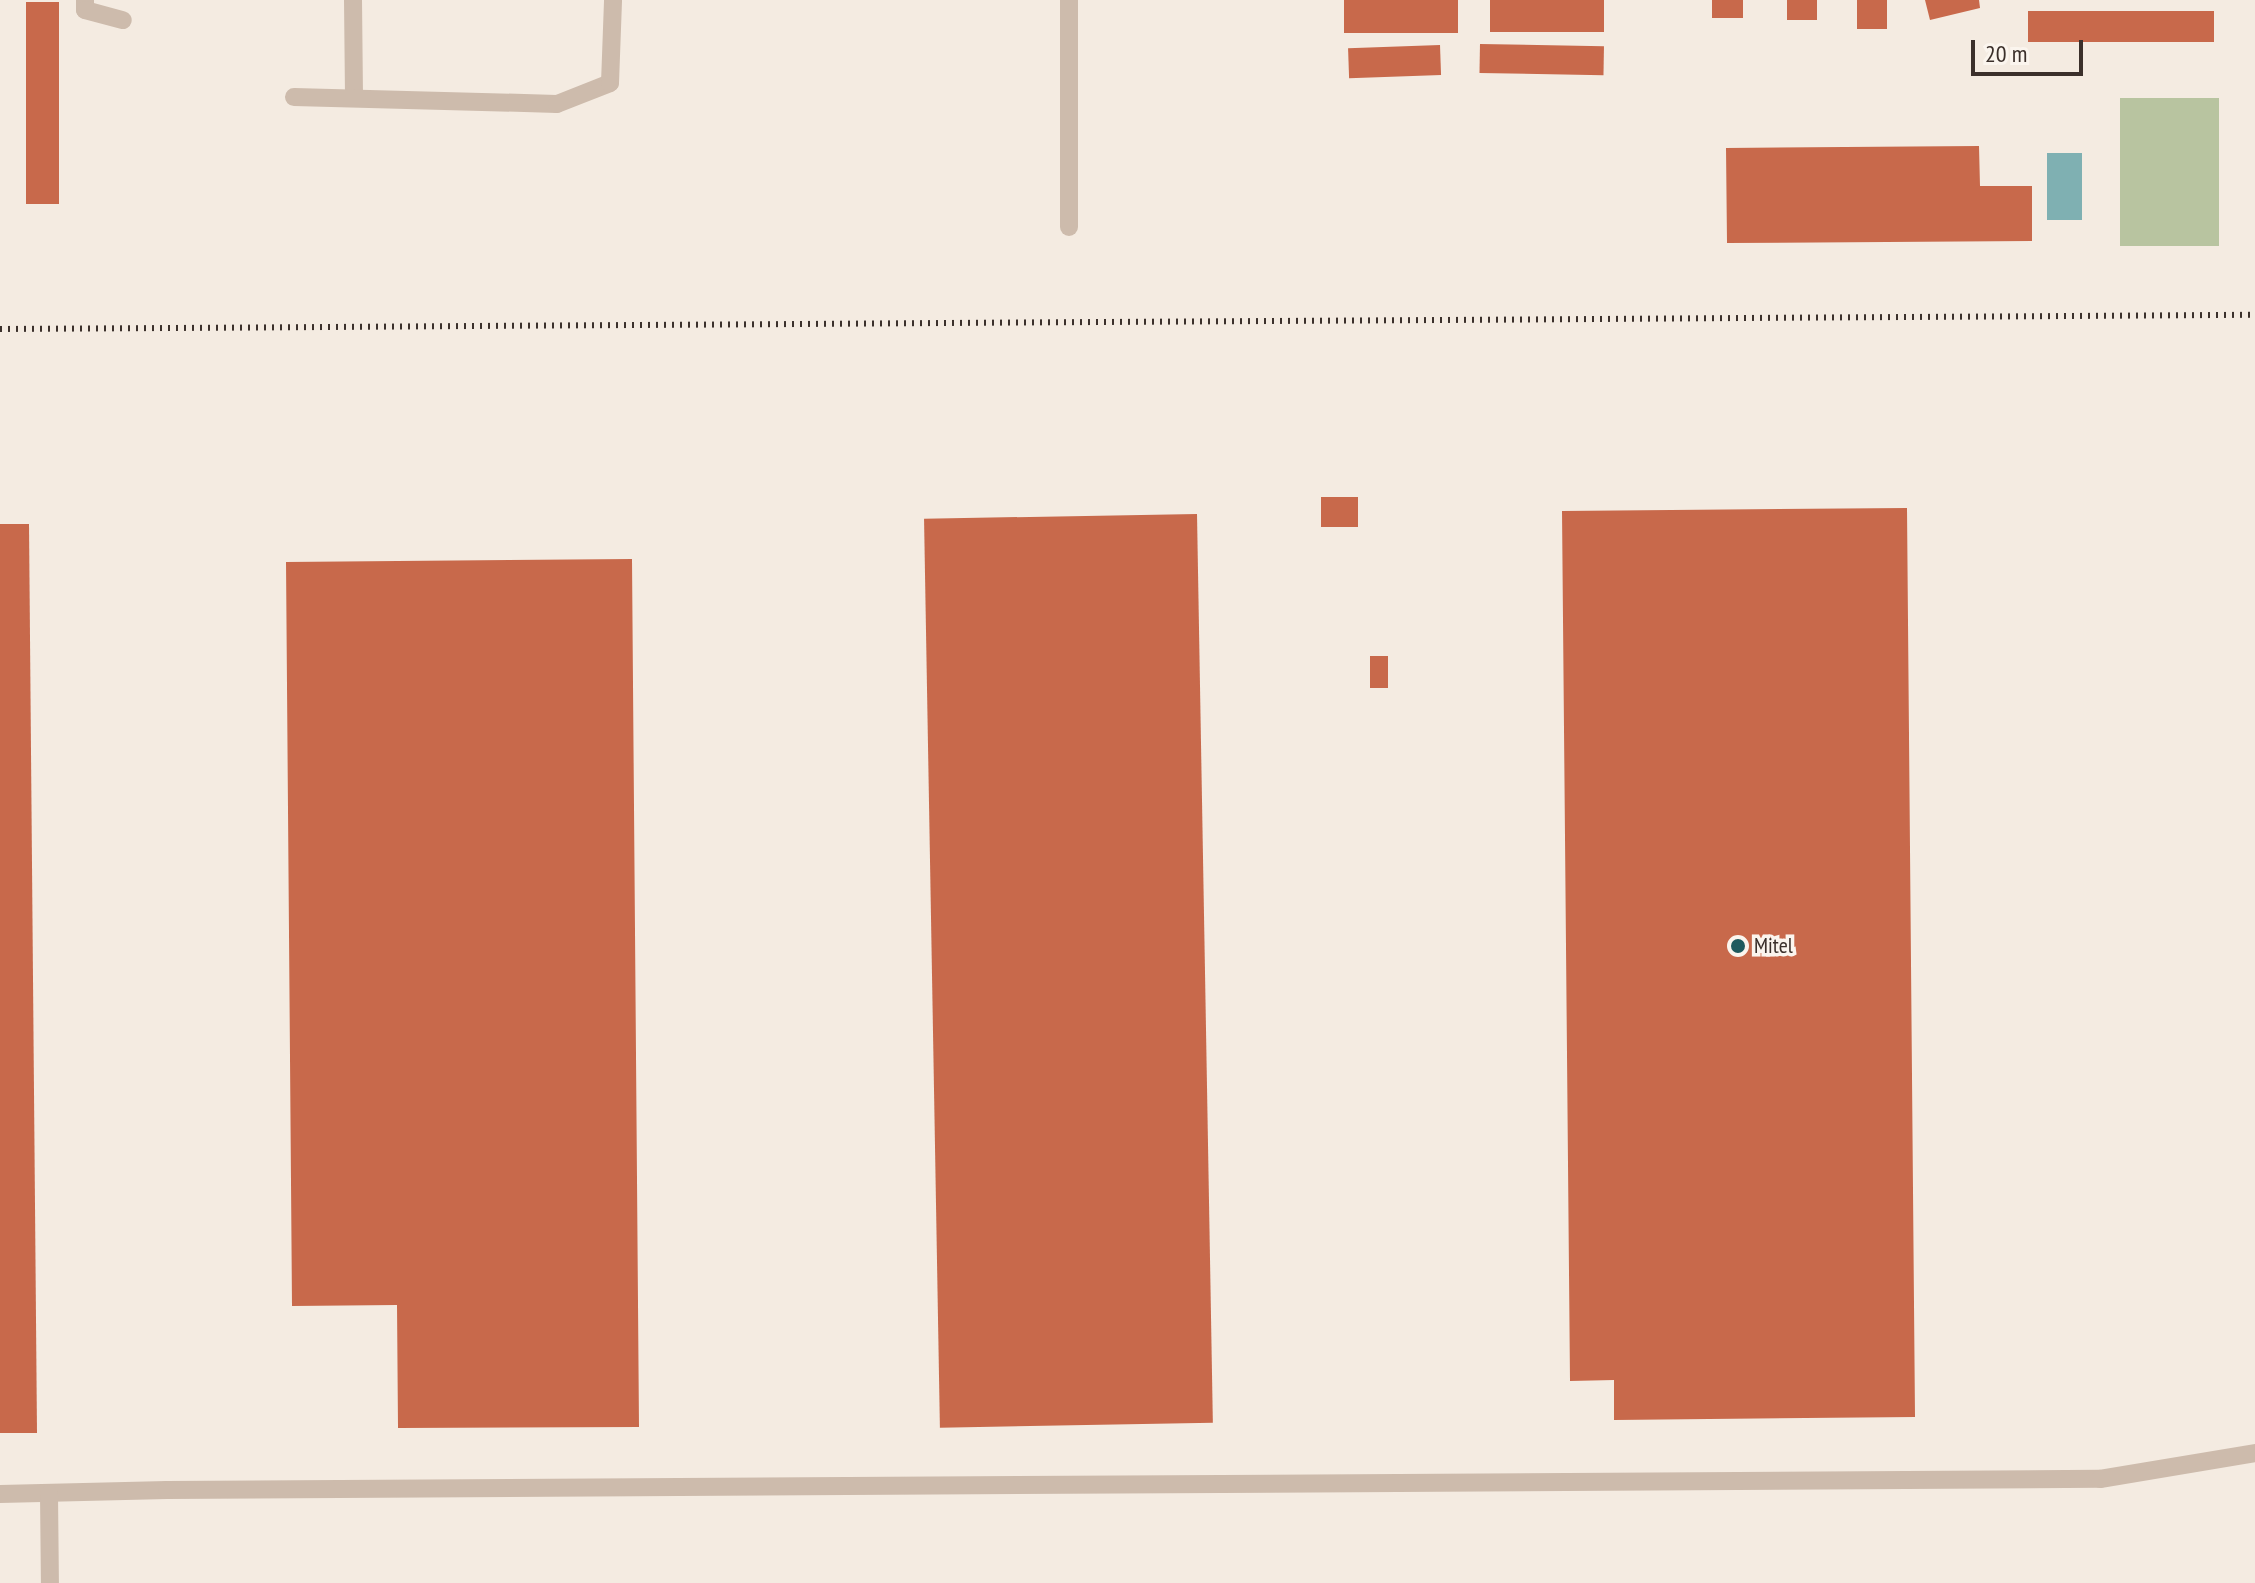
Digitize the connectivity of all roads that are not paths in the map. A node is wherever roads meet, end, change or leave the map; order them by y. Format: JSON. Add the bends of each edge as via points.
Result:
{"nodes":[{"id":1,"x":85,"y":0,"type":"edge"},
{"id":2,"x":353,"y":0,"type":"edge"},
{"id":3,"x":613,"y":0,"type":"edge"},
{"id":4,"x":1069,"y":0,"type":"edge"},
{"id":5,"x":123,"y":20,"type":"dead end"},
{"id":6,"x":294,"y":97,"type":"dead end"},
{"id":7,"x":354,"y":98,"type":"junction"},
{"id":8,"x":1069,"y":227,"type":"dead end"},
{"id":9,"x":2255,"y":1453,"type":"edge"},
{"id":10,"x":0,"y":1494,"type":"edge"},
{"id":11,"x":49,"y":1494,"type":"junction"},
{"id":12,"x":50,"y":1583,"type":"edge"}],
"edges":[{"from":1,"to":5,"type":"lane","via":[[85,10]]},
{"from":2,"to":7,"type":"lane"},
{"from":3,"to":7,"type":"lane","via":[[610,83],[557,104]]},
{"from":4,"to":8,"type":"lane"},
{"from":6,"to":7,"type":"lane"},
{"from":9,"to":11,"type":"lane","via":[[2100,1479]]},
{"from":10,"to":11,"type":"lane"},
{"from":11,"to":12,"type":"lane"}]}
